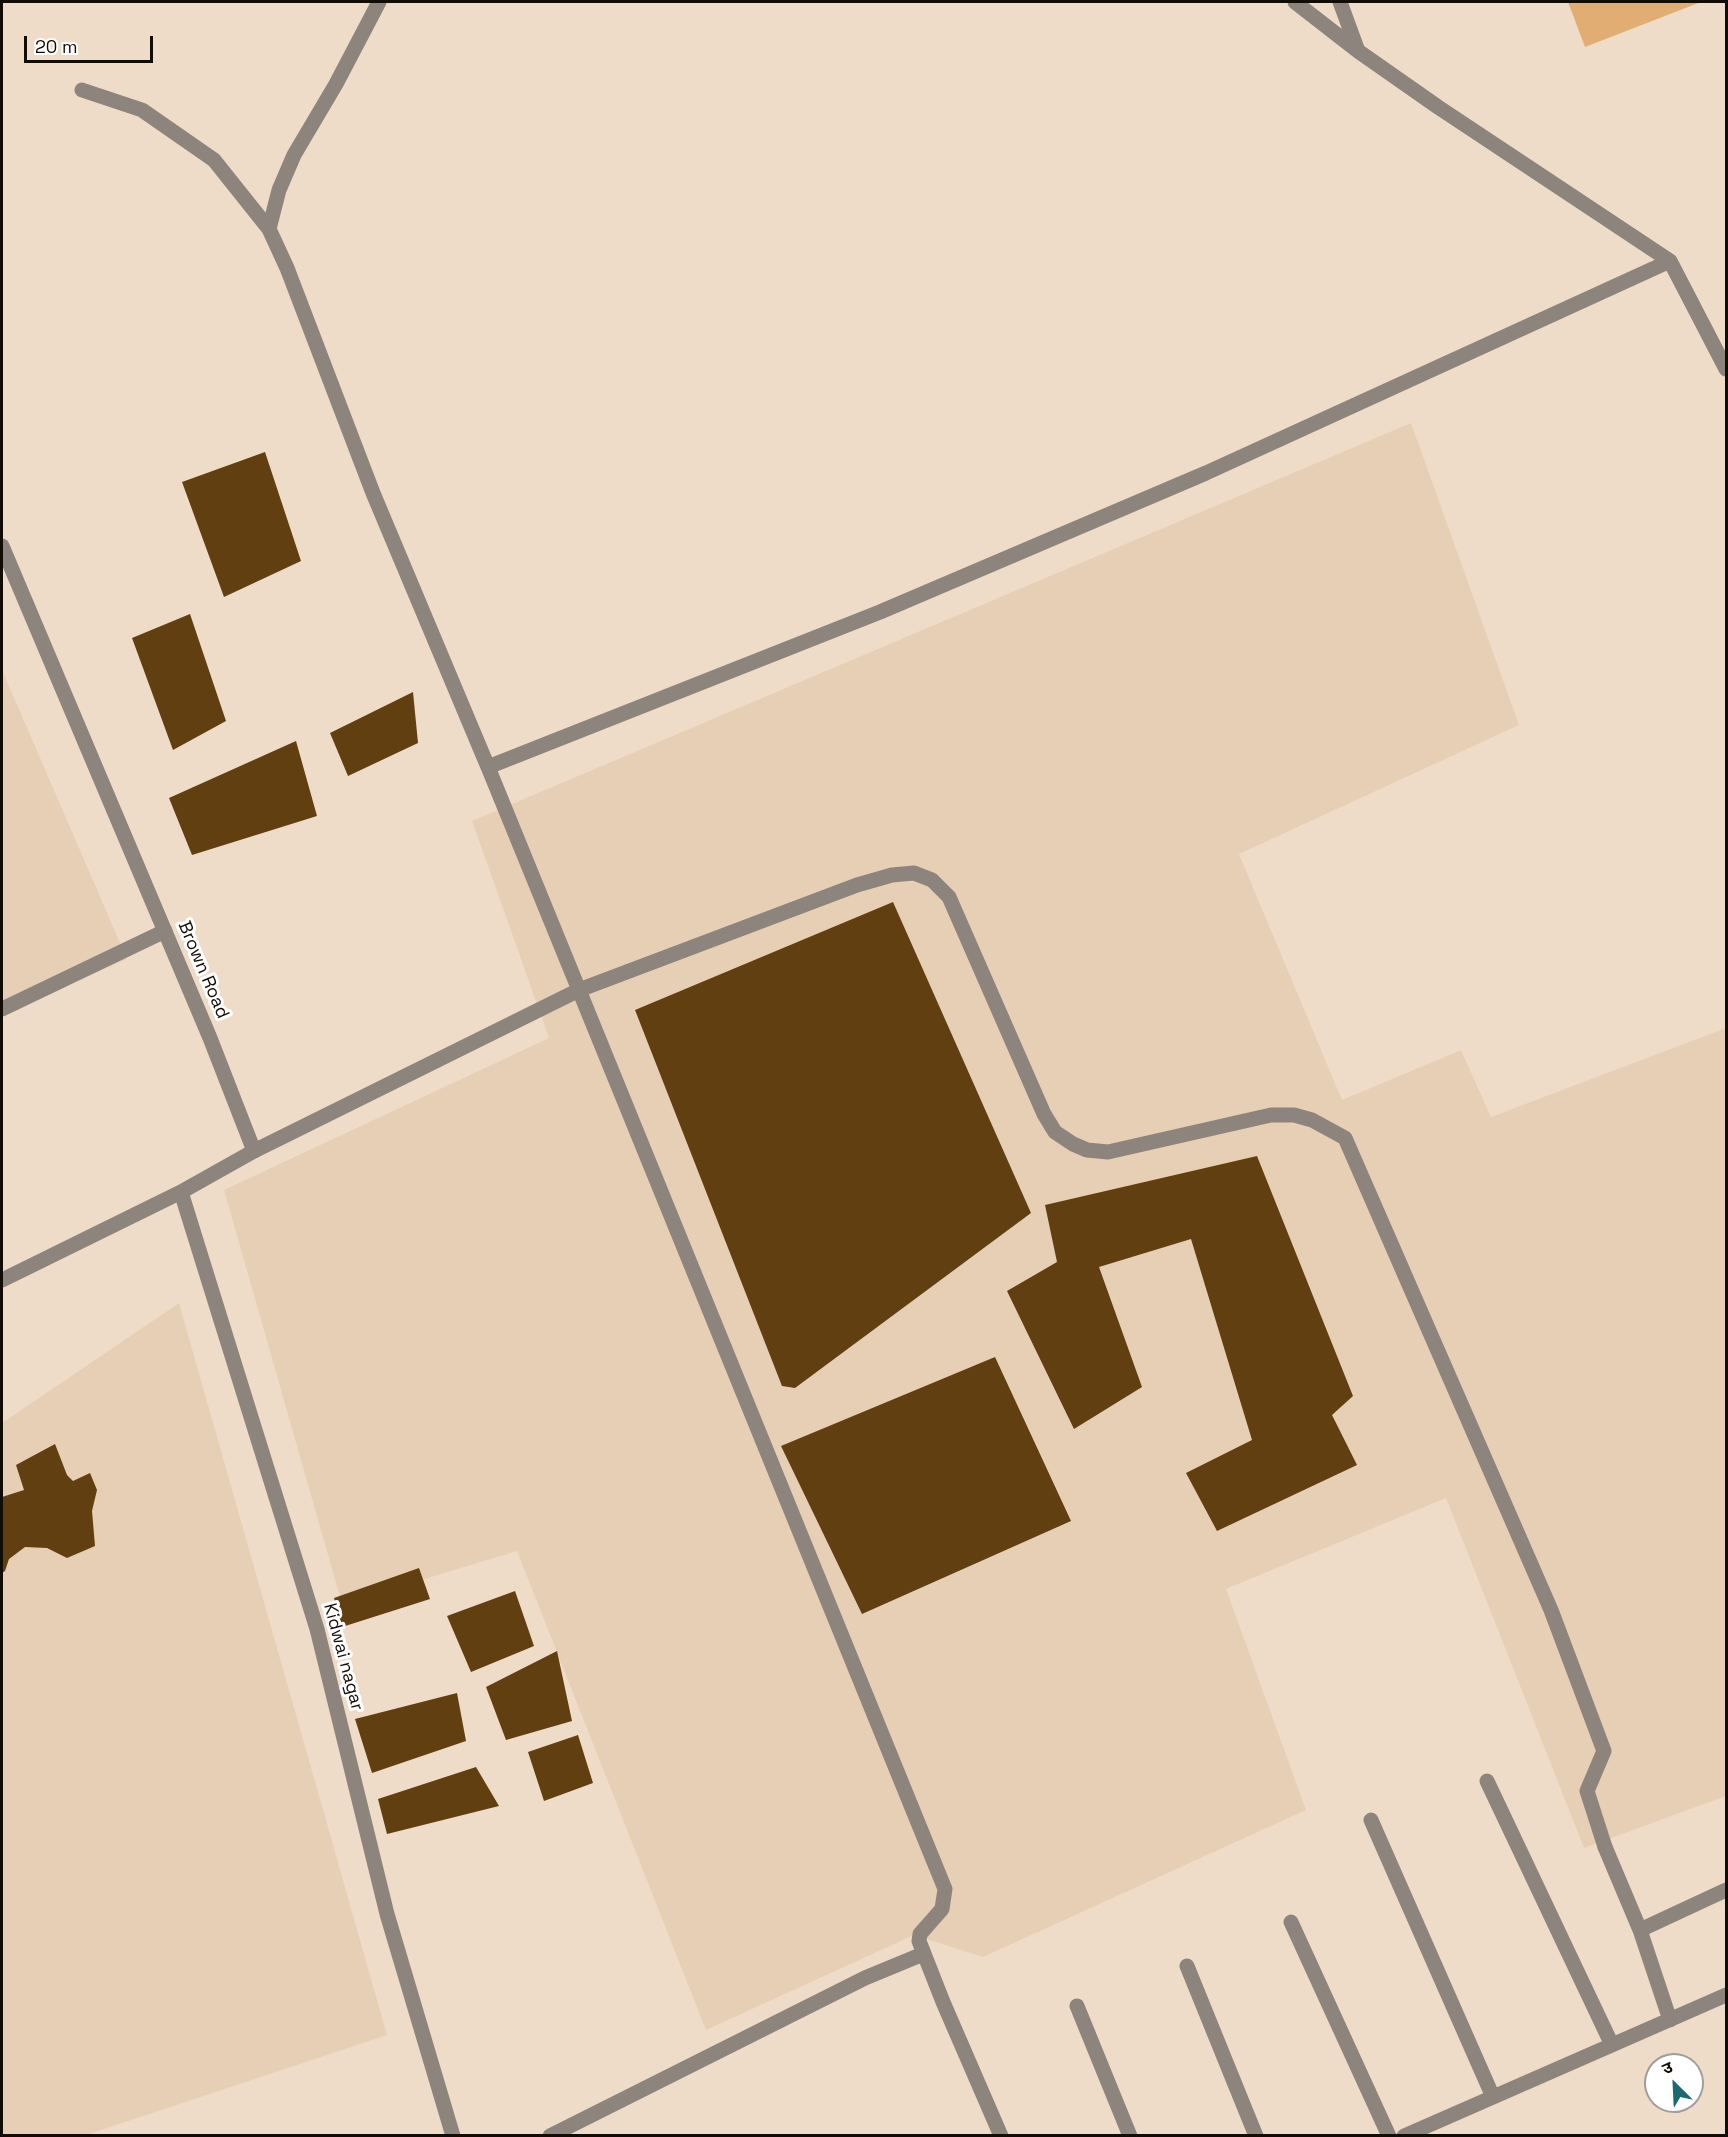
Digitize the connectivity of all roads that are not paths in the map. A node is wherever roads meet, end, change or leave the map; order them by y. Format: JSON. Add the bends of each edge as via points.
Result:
{"nodes":[{"id":1,"x":379,"y":2,"type":"edge"},
{"id":2,"x":1295,"y":2,"type":"edge"},
{"id":3,"x":1340,"y":2,"type":"edge"},
{"id":4,"x":1358,"y":51,"type":"junction"},
{"id":5,"x":82,"y":90,"type":"dead end"},
{"id":6,"x":269,"y":230,"type":"junction"},
{"id":7,"x":1670,"y":261,"type":"junction"},
{"id":8,"x":1726,"y":369,"type":"edge"},
{"id":9,"x":2,"y":546,"type":"edge"},
{"id":10,"x":488,"y":767,"type":"junction"},
{"id":11,"x":165,"y":931,"type":"junction"},
{"id":12,"x":579,"y":990,"type":"junction"},
{"id":13,"x":2,"y":1009,"type":"edge"},
{"id":14,"x":254,"y":1151,"type":"junction"},
{"id":15,"x":181,"y":1192,"type":"junction"},
{"id":16,"x":2,"y":1280,"type":"edge"},
{"id":17,"x":1487,"y":1781,"type":"dead end"},
{"id":18,"x":1371,"y":1820,"type":"dead end"},
{"id":19,"x":1726,"y":1890,"type":"edge"},
{"id":20,"x":1291,"y":1922,"type":"dead end"},
{"id":21,"x":1640,"y":1930,"type":"junction"},
{"id":22,"x":923,"y":1953,"type":"junction"},
{"id":23,"x":1187,"y":1966,"type":"dead end"},
{"id":24,"x":1726,"y":1996,"type":"edge"},
{"id":25,"x":1077,"y":2006,"type":"dead end"},
{"id":26,"x":1670,"y":2020,"type":"junction"},
{"id":27,"x":1612,"y":2045,"type":"junction"},
{"id":28,"x":1492,"y":2097,"type":"junction"},
{"id":29,"x":453,"y":2136,"type":"edge"},
{"id":30,"x":550,"y":2136,"type":"edge"},
{"id":31,"x":1001,"y":2136,"type":"edge"},
{"id":32,"x":1130,"y":2136,"type":"edge"},
{"id":33,"x":1256,"y":2136,"type":"edge"},
{"id":34,"x":1389,"y":2136,"type":"edge"},
{"id":35,"x":1404,"y":2136,"type":"edge"}],
"edges":[{"from":1,"to":6,"type":"street","via":[[294,154]]},
{"from":2,"to":4,"type":"street"},
{"from":3,"to":4,"type":"street"},
{"from":4,"to":7,"type":"street"},
{"from":5,"to":6,"type":"street","via":[[142,110],[214,160]]},
{"from":6,"to":10,"type":"street","via":[[373,493]]},
{"from":7,"to":8,"type":"street"},
{"from":7,"to":10,"type":"street","via":[[1206,473],[880,612]]},
{"from":9,"to":11,"type":"street","name":"Brown Road"},
{"from":10,"to":12,"type":"street"},
{"from":11,"to":13,"type":"street"},
{"from":11,"to":14,"type":"street","name":"Brown Road"},
{"from":12,"to":14,"type":"street"},
{"from":12,"to":21,"type":"street","via":[[857,885],[914,873],[932,880],[950,897],[1044,1114],[1055,1132],[1073,1144],[1108,1152],[1271,1115],[1312,1120],[1345,1138],[1551,1610],[1604,1750],[1587,1791],[1605,1847]]},
{"from":12,"to":22,"type":"street","via":[[945,1890],[942,1909],[920,1934]]},
{"from":14,"to":15,"type":"street"},
{"from":15,"to":16,"type":"street"},
{"from":15,"to":29,"type":"street","name":"Kidwai nagar","via":[[317,1629],[387,1914]]},
{"from":17,"to":27,"type":"street"},
{"from":18,"to":28,"type":"street"},
{"from":19,"to":21,"type":"street"},
{"from":20,"to":34,"type":"street"},
{"from":21,"to":26,"type":"street"},
{"from":22,"to":30,"type":"street"},
{"from":22,"to":31,"type":"street"},
{"from":23,"to":33,"type":"street"},
{"from":24,"to":26,"type":"street"},
{"from":25,"to":32,"type":"street"},
{"from":26,"to":27,"type":"street"},
{"from":27,"to":28,"type":"street"},
{"from":28,"to":35,"type":"street"}]}
